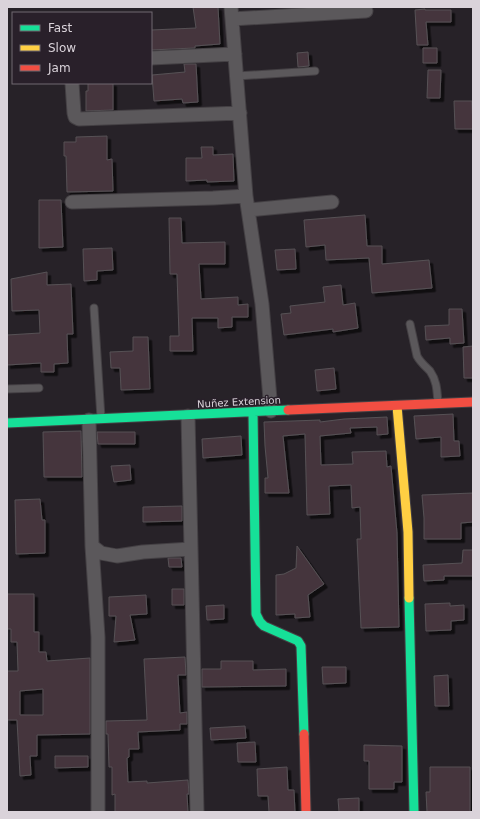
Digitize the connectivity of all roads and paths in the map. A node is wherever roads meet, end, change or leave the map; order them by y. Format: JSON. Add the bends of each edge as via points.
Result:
{"nodes":[{"id":1,"x":366,"y":11,"type":"dead end"},
{"id":2,"x":231,"y":13,"type":"edge"},
{"id":3,"x":235,"y":54,"type":"junction"},
{"id":4,"x":152,"y":58,"type":"edge"},
{"id":5,"x":315,"y":71,"type":"dead end"},
{"id":6,"x":237,"y":76,"type":"junction"},
{"id":7,"x":72,"y":84,"type":"edge"},
{"id":8,"x":240,"y":113,"type":"junction"},
{"id":9,"x":246,"y":196,"type":"junction"},
{"id":10,"x":72,"y":202,"type":"dead end"},
{"id":11,"x":332,"y":202,"type":"dead end"},
{"id":12,"x":248,"y":210,"type":"junction"},
{"id":13,"x":94,"y":308,"type":"dead end"},
{"id":14,"x":410,"y":324,"type":"dead end"},
{"id":15,"x":39,"y":388,"type":"dead end"},
{"id":16,"x":7,"y":389,"type":"edge"},
{"id":17,"x":473,"y":402,"type":"edge"},
{"id":18,"x":438,"y":404,"type":"junction"},
{"id":19,"x":398,"y":406,"type":"junction"},
{"id":20,"x":271,"y":411,"type":"junction"},
{"id":21,"x":253,"y":412,"type":"junction"},
{"id":22,"x":188,"y":416,"type":"junction"},
{"id":23,"x":95,"y":419,"type":"junction"},
{"id":24,"x":7,"y":424,"type":"edge"},
{"id":25,"x":92,"y":546,"type":"junction"},
{"id":26,"x":191,"y":550,"type":"junction"},
{"id":27,"x":98,"y":812,"type":"edge"},
{"id":28,"x":197,"y":812,"type":"edge"},
{"id":29,"x":306,"y":812,"type":"edge"},
{"id":30,"x":414,"y":812,"type":"edge"}],
"edges":[{"from":1,"to":2,"type":"street"},
{"from":2,"to":3,"type":"street"},
{"from":3,"to":4,"type":"street"},
{"from":3,"to":6,"type":"street"},
{"from":5,"to":6,"type":"lane"},
{"from":6,"to":8,"type":"street"},
{"from":7,"to":8,"type":"street","via":[[74,113],[79,119]]},
{"from":8,"to":9,"type":"street"},
{"from":9,"to":10,"type":"street"},
{"from":9,"to":12,"type":"street"},
{"from":11,"to":12,"type":"street"},
{"from":12,"to":20,"type":"street","via":[[262,304]]},
{"from":13,"to":23,"type":"lane"},
{"from":14,"to":18,"type":"lane","via":[[417,356],[436,382]]},
{"from":15,"to":16,"type":"lane"},
{"from":17,"to":18,"type":"street","name":"Nuñez Extension"},
{"from":18,"to":19,"type":"street","name":"Nuñez Extension"},
{"from":19,"to":20,"type":"street","name":"Nuñez Extension"},
{"from":19,"to":30,"type":"street","via":[[408,532]]},
{"from":20,"to":21,"type":"street","name":"Nuñez Extension"},
{"from":21,"to":22,"type":"street","name":"Nuñez Extension"},
{"from":21,"to":29,"type":"street","via":[[256,614],[264,626],[298,641],[301,646]]},
{"from":22,"to":23,"type":"street","name":"Nuñez Extension"},
{"from":22,"to":26,"type":"street"},
{"from":23,"to":24,"type":"street","name":"Nuñez Extension"},
{"from":23,"to":25,"type":"street"},
{"from":25,"to":26,"type":"street","via":[[101,553],[117,556]]},
{"from":25,"to":27,"type":"street","via":[[98,637]]},
{"from":26,"to":28,"type":"street"}]}
